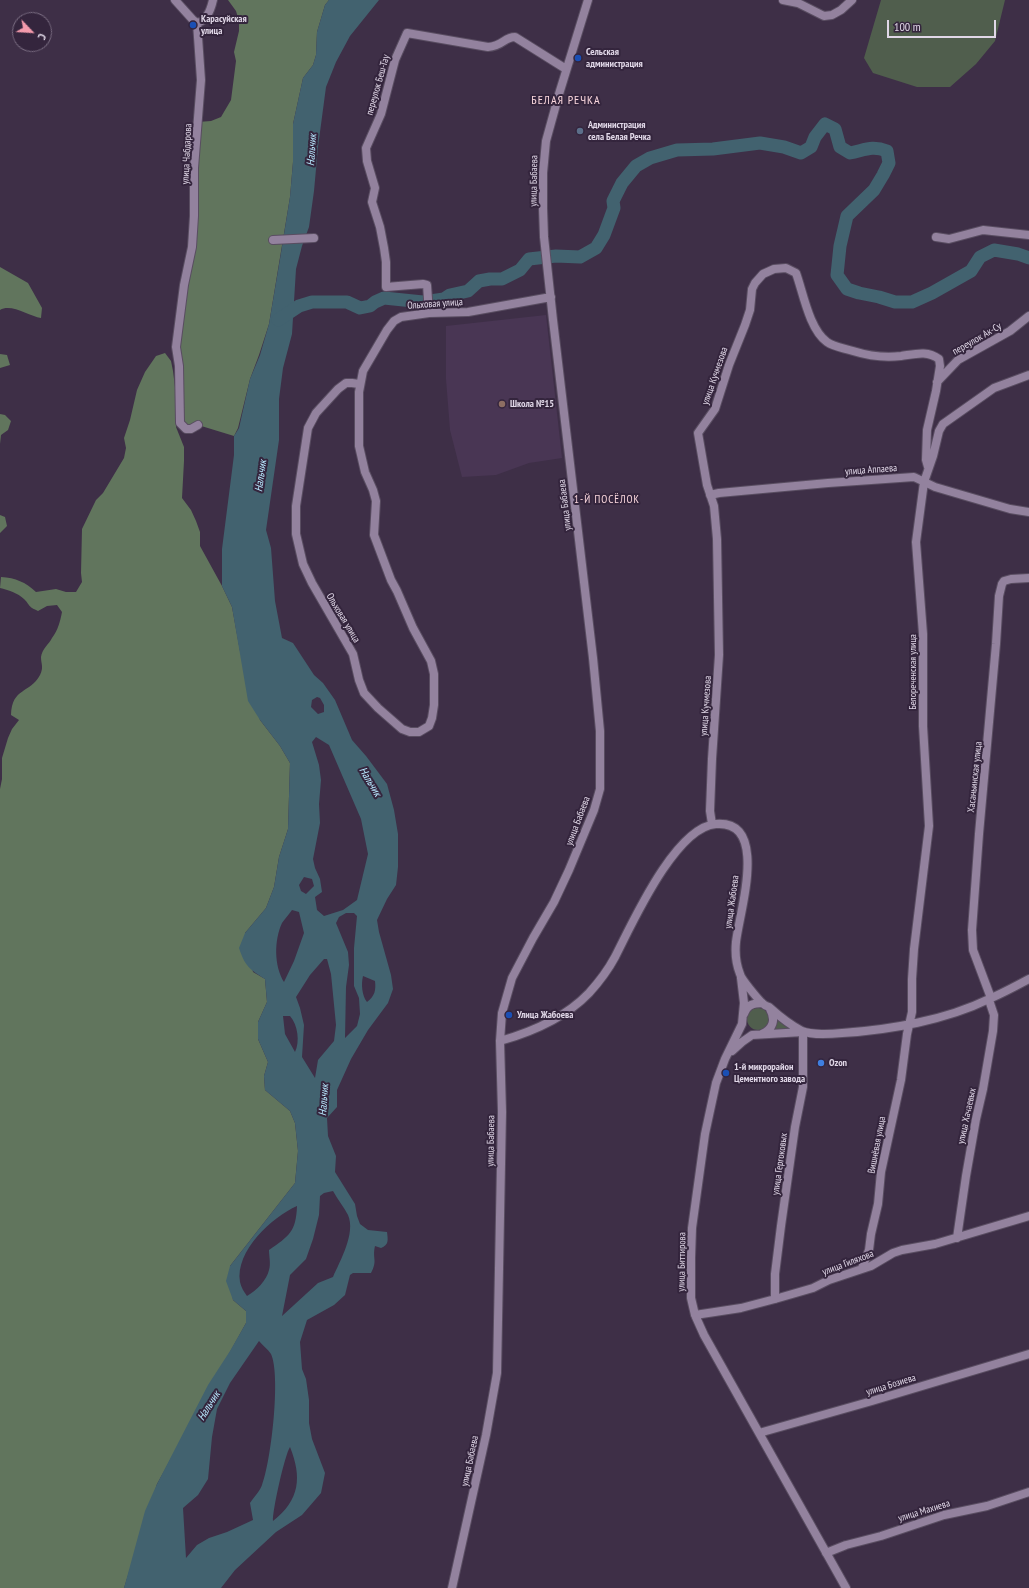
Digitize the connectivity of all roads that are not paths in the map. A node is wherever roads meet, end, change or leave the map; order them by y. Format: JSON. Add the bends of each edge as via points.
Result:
{"nodes":[{"id":1,"x":175,"y":0,"type":"edge"},
{"id":2,"x":213,"y":0,"type":"edge"},
{"id":3,"x":588,"y":0,"type":"edge"},
{"id":4,"x":783,"y":0,"type":"edge"},
{"id":5,"x":852,"y":0,"type":"edge"},
{"id":6,"x":197,"y":23,"type":"junction"},
{"id":7,"x":566,"y":69,"type":"junction"},
{"id":8,"x":1029,"y":235,"type":"edge"},
{"id":9,"x":936,"y":237,"type":"dead end"},
{"id":10,"x":313,"y":238,"type":"dead end"},
{"id":11,"x":275,"y":239,"type":"dead end"},
{"id":12,"x":551,"y":297,"type":"junction"},
{"id":13,"x":429,"y":311,"type":"junction"},
{"id":14,"x":1029,"y":316,"type":"edge"},
{"id":15,"x":1029,"y":374,"type":"edge"},
{"id":16,"x":937,"y":382,"type":"junction"},
{"id":17,"x":359,"y":384,"type":"junction"},
{"id":18,"x":198,"y":425,"type":"dead end"},
{"id":19,"x":928,"y":468,"type":"junction"},
{"id":20,"x":924,"y":482,"type":"junction"},
{"id":21,"x":710,"y":495,"type":"junction"},
{"id":22,"x":1029,"y":512,"type":"edge"},
{"id":23,"x":1029,"y":578,"type":"edge"},
{"id":24,"x":712,"y":824,"type":"junction"},
{"id":25,"x":741,"y":977,"type":"junction"},
{"id":26,"x":1029,"y":979,"type":"edge"},
{"id":27,"x":990,"y":999,"type":"junction"},
{"id":28,"x":765,"y":1005,"type":"junction"},
{"id":29,"x":743,"y":1020,"type":"junction"},
{"id":30,"x":909,"y":1024,"type":"junction"},
{"id":31,"x":803,"y":1032,"type":"junction"},
{"id":32,"x":752,"y":1035,"type":"junction"},
{"id":33,"x":762,"y":1035,"type":"junction"},
{"id":34,"x":500,"y":1041,"type":"junction"},
{"id":35,"x":727,"y":1055,"type":"junction"},
{"id":36,"x":1029,"y":1216,"type":"edge"},
{"id":37,"x":957,"y":1238,"type":"junction"},
{"id":38,"x":862,"y":1268,"type":"junction"},
{"id":39,"x":775,"y":1300,"type":"junction"},
{"id":40,"x":695,"y":1315,"type":"junction"},
{"id":41,"x":1029,"y":1354,"type":"edge"},
{"id":42,"x":759,"y":1433,"type":"junction"},
{"id":43,"x":1029,"y":1492,"type":"edge"},
{"id":44,"x":826,"y":1553,"type":"junction"},
{"id":45,"x":452,"y":1588,"type":"edge"},
{"id":46,"x":846,"y":1588,"type":"edge"}],
"edges":[{"from":1,"to":6,"type":"street"},
{"from":2,"to":6,"type":"street","via":[[208,15]]},
{"from":3,"to":7,"type":"street","name":"улица Бабаева"},
{"from":4,"to":5,"type":"street","via":[[798,3],[824,16],[841,10]]},
{"from":6,"to":18,"type":"street","name":"улица Чабдарова","via":[[201,80],[194,168],[192,247],[186,271],[176,347],[181,424],[186,429]]},
{"from":7,"to":12,"type":"street","name":"улица Бабаева","via":[[544,154],[544,237]]},
{"from":7,"to":13,"type":"street","name":"переулок Беш-Тау","via":[[515,36],[497,46],[488,47],[408,33],[395,60],[381,114],[367,143],[366,154],[375,188],[372,202],[384,243],[386,287],[427,285]]},
{"from":8,"to":9,"type":"street","via":[[983,230],[949,239]]},
{"from":10,"to":11,"type":"street"},
{"from":12,"to":13,"type":"street","name":"Ольховая улица","via":[[468,312]]},
{"from":12,"to":34,"type":"street","name":"улица Бабаева","via":[[592,644],[600,731],[600,789],[570,870],[512,978],[502,1013]]},
{"from":13,"to":17,"type":"street","name":"Ольховая улица","via":[[394,321],[367,362]]},
{"from":14,"to":16,"type":"street","name":"переулок Ак-Су","via":[[1010,331],[958,360]]},
{"from":15,"to":19,"type":"street","name":"Белореченская улица","via":[[994,388],[948,419],[939,431]]},
{"from":16,"to":19,"type":"street","name":"улица Кучмезова","via":[[927,430]]},
{"from":16,"to":21,"type":"street","name":"улица Кучмезова","via":[[940,361],[934,355],[920,353],[891,357],[873,356],[827,342],[808,312],[796,273],[786,268],[774,269],[758,278],[752,289],[750,310],[715,409],[698,433]]},
{"from":17,"to":17,"type":"street","name":"Ольховая улица","via":[[359,446],[364,472],[376,501],[374,534],[391,580],[433,670],[432,718],[429,726],[419,732],[402,729],[364,692],[354,654],[312,583],[303,564],[296,534],[296,506],[308,428],[316,413],[338,389],[346,383]]},
{"from":19,"to":20,"type":"street","name":"Белореченская улица"},
{"from":20,"to":21,"type":"street","name":"улица Аппаева","via":[[914,477],[906,477],[796,485]]},
{"from":20,"to":22,"type":"street","name":"улица Аппаева","via":[[968,498]]},
{"from":20,"to":30,"type":"street","name":"Белореченская улица","via":[[915,551],[922,619],[923,726],[929,826],[914,949],[912,1012]]},
{"from":21,"to":24,"type":"street","name":"улица Кучмезова","via":[[714,506],[717,539],[719,655],[712,760]]},
{"from":23,"to":27,"type":"street","name":"Хасаньинская улица","via":[[1004,581],[999,596],[972,930],[973,950]]},
{"from":24,"to":25,"type":"street","name":"улица Жабоева","via":[[735,827],[745,839],[745,894],[736,950]]},
{"from":24,"to":34,"type":"street","via":[[702,828],[687,842],[660,875],[644,899],[612,963],[588,994],[536,1029]]},
{"from":25,"to":28,"type":"street","name":"улица Жабоева"},
{"from":25,"to":29,"type":"street","name":"улица Биттирова"},
{"from":26,"to":27,"type":"street","name":"улица Жабоева"},
{"from":27,"to":30,"type":"street","name":"улица Жабоева","via":[[958,1011]]},
{"from":27,"to":37,"type":"street","name":"улица Хачаевых","via":[[994,1015],[993,1031]]},
{"from":28,"to":29,"type":"street","via":[[757,1003],[749,1006]]},
{"from":28,"to":31,"type":"street","name":"улица Жабоева"},
{"from":28,"to":33,"type":"street","via":[[773,1015],[772,1024]]},
{"from":29,"to":32,"type":"street","via":[[745,1028]]},
{"from":29,"to":35,"type":"street","name":"улица Биттирова"},
{"from":30,"to":31,"type":"street","name":"улица Жабоева","via":[[834,1034]]},
{"from":30,"to":38,"type":"street","name":"Вишнёвая улица","via":[[901,1080],[881,1172],[878,1204],[870,1234],[869,1250]]},
{"from":31,"to":33,"type":"street"},
{"from":31,"to":39,"type":"street","name":"улица Гергоковых","via":[[803,1088],[781,1226],[775,1274]]},
{"from":32,"to":33,"type":"street"},
{"from":32,"to":35,"type":"street"},
{"from":34,"to":45,"type":"street","name":"улица Бабаева","via":[[502,1112],[497,1373]]},
{"from":35,"to":40,"type":"street","name":"улица Биттирова","via":[[716,1083],[707,1120],[696,1200],[690,1282]]},
{"from":36,"to":37,"type":"street","name":"улица Гиляхова"},
{"from":37,"to":38,"type":"street","name":"улица Гиляхова","via":[[902,1250]]},
{"from":38,"to":39,"type":"street","name":"улица Гиляхова"},
{"from":39,"to":40,"type":"street","name":"улица Гиляхова"},
{"from":40,"to":42,"type":"street","name":"улица Биттирова"},
{"from":41,"to":42,"type":"street","name":"улица Бозиева"},
{"from":42,"to":44,"type":"street","name":"улица Биттирова"},
{"from":43,"to":44,"type":"street","name":"улица Махиева","via":[[996,1504],[944,1515]]},
{"from":44,"to":46,"type":"street","name":"улица Биттирова"}]}
